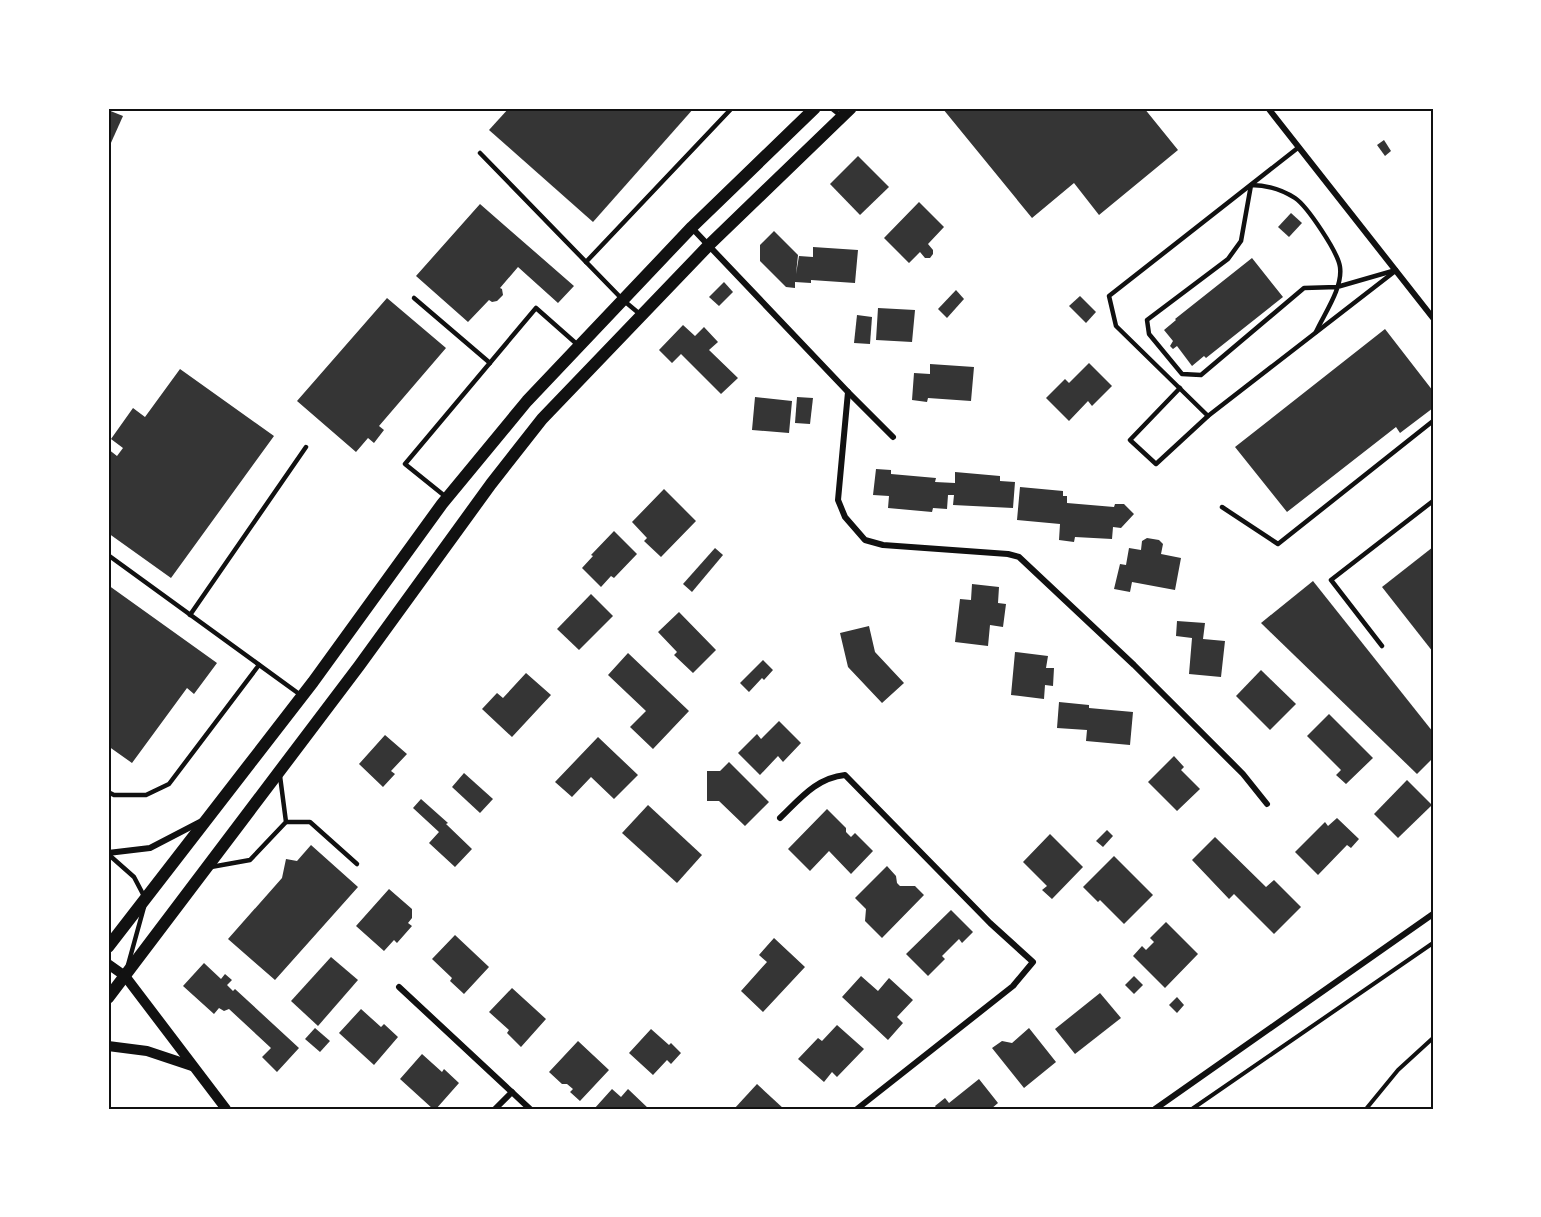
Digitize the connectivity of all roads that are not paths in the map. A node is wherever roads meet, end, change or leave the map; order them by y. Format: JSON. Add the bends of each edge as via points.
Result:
{"nodes":[{"id":1,"x":732,"y":108,"type":"edge"},
{"id":2,"x":815,"y":108,"type":"edge"},
{"id":3,"x":831,"y":108,"type":"edge"},
{"id":4,"x":1268,"y":108,"type":"edge"},
{"id":5,"x":846,"y":112,"type":"edge"},
{"id":6,"x":1299,"y":147,"type":"junction"},
{"id":7,"x":480,"y":153,"type":"dead end"},
{"id":8,"x":1251,"y":185,"type":"junction"},
{"id":9,"x":692,"y":227,"type":"junction"},
{"id":10,"x":709,"y":245,"type":"junction"},
{"id":11,"x":586,"y":262,"type":"junction"},
{"id":12,"x":1396,"y":270,"type":"junction"},
{"id":13,"x":1337,"y":287,"type":"junction"},
{"id":14,"x":414,"y":298,"type":"dead end"},
{"id":15,"x":623,"y":300,"type":"junction"},
{"id":16,"x":641,"y":315,"type":"junction"},
{"id":17,"x":1433,"y":318,"type":"edge"},
{"id":18,"x":1316,"y":332,"type":"junction"},
{"id":19,"x":579,"y":346,"type":"junction"},
{"id":20,"x":489,"y":363,"type":"junction"},
{"id":21,"x":1180,"y":388,"type":"junction"},
{"id":22,"x":848,"y":392,"type":"junction"},
{"id":23,"x":1208,"y":416,"type":"junction"},
{"id":24,"x":1433,"y":421,"type":"edge"},
{"id":25,"x":893,"y":437,"type":"dead end"},
{"id":26,"x":306,"y":447,"type":"dead end"},
{"id":27,"x":447,"y":498,"type":"junction"},
{"id":28,"x":1433,"y":501,"type":"edge"},
{"id":29,"x":1222,"y":507,"type":"dead end"},
{"id":30,"x":108,"y":555,"type":"edge"},
{"id":31,"x":190,"y":615,"type":"junction"},
{"id":32,"x":1382,"y":646,"type":"dead end"},
{"id":33,"x":259,"y":665,"type":"junction"},
{"id":34,"x":302,"y":696,"type":"junction"},
{"id":35,"x":280,"y":772,"type":"junction"},
{"id":36,"x":108,"y":792,"type":"edge"},
{"id":37,"x":1267,"y":804,"type":"dead end"},
{"id":38,"x":207,"y":818,"type":"junction"},
{"id":39,"x":780,"y":818,"type":"dead end"},
{"id":40,"x":286,"y":822,"type":"junction"},
{"id":41,"x":108,"y":853,"type":"edge"},
{"id":42,"x":357,"y":864,"type":"dead end"},
{"id":43,"x":208,"y":867,"type":"junction"},
{"id":44,"x":146,"y":899,"type":"junction"},
{"id":45,"x":1433,"y":914,"type":"edge"},
{"id":46,"x":108,"y":947,"type":"edge"},
{"id":47,"x":108,"y":964,"type":"edge"},
{"id":48,"x":125,"y":976,"type":"junction"},
{"id":49,"x":399,"y":987,"type":"dead end"},
{"id":50,"x":108,"y":998,"type":"edge"},
{"id":51,"x":108,"y":1046,"type":"edge"},
{"id":52,"x":192,"y":1066,"type":"junction"},
{"id":53,"x":512,"y":1092,"type":"junction"},
{"id":54,"x":226,"y":1109,"type":"edge"},
{"id":55,"x":495,"y":1109,"type":"edge"},
{"id":56,"x":530,"y":1109,"type":"edge"},
{"id":57,"x":857,"y":1109,"type":"edge"},
{"id":58,"x":1155,"y":1109,"type":"edge"}],
"edges":[{"from":1,"to":11,"type":"lane"},
{"from":2,"to":9,"type":"main road"},
{"from":3,"to":5,"type":"lane"},
{"from":4,"to":6,"type":"street"},
{"from":5,"to":10,"type":"main road"},
{"from":6,"to":8,"type":"lane"},
{"from":6,"to":12,"type":"street"},
{"from":7,"to":11,"type":"lane"},
{"from":8,"to":13,"type":"lane","via":[[1268,185],[1297,199],[1334,247],[1341,269]]},
{"from":8,"to":13,"type":"lane","via":[[1241,241],[1228,259],[1147,320],[1149,334],[1182,374],[1201,375],[1304,288]]},
{"from":8,"to":21,"type":"lane","via":[[1109,296],[1116,326]]},
{"from":9,"to":10,"type":"street"},
{"from":9,"to":15,"type":"main road"},
{"from":10,"to":16,"type":"main road"},
{"from":10,"to":22,"type":"street"},
{"from":11,"to":15,"type":"lane"},
{"from":12,"to":13,"type":"lane"},
{"from":12,"to":17,"type":"street"},
{"from":12,"to":18,"type":"lane"},
{"from":13,"to":18,"type":"lane"},
{"from":14,"to":20,"type":"lane"},
{"from":15,"to":16,"type":"lane"},
{"from":15,"to":19,"type":"main road"},
{"from":16,"to":35,"type":"main road","via":[[542,419]]},
{"from":18,"to":23,"type":"lane"},
{"from":19,"to":20,"type":"lane","via":[[536,309]]},
{"from":19,"to":27,"type":"main road","via":[[526,401]]},
{"from":20,"to":27,"type":"lane","via":[[405,464]]},
{"from":21,"to":23,"type":"lane"},
{"from":21,"to":23,"type":"lane","via":[[1130,440],[1156,464]]},
{"from":22,"to":25,"type":"street"},
{"from":22,"to":37,"type":"street","via":[[838,500],[845,517],[865,540],[1019,557],[1134,665],[1243,774]]},
{"from":24,"to":29,"type":"lane","via":[[1278,544]]},
{"from":26,"to":31,"type":"lane"},
{"from":27,"to":34,"type":"main road"},
{"from":28,"to":32,"type":"lane","via":[[1331,580]]},
{"from":30,"to":31,"type":"lane"},
{"from":31,"to":33,"type":"lane"},
{"from":33,"to":34,"type":"lane"},
{"from":33,"to":36,"type":"lane","via":[[169,784],[146,795]]},
{"from":34,"to":38,"type":"main road"},
{"from":35,"to":40,"type":"lane"},
{"from":35,"to":43,"type":"main road"},
{"from":38,"to":41,"type":"street","via":[[150,848]]},
{"from":38,"to":44,"type":"main road"},
{"from":39,"to":57,"type":"street","via":[[816,784],[845,775],[1033,962],[1013,986]]},
{"from":40,"to":42,"type":"lane","via":[[310,822]]},
{"from":40,"to":43,"type":"lane","via":[[250,860]]},
{"from":41,"to":44,"type":"lane","via":[[134,877]]},
{"from":43,"to":48,"type":"main road"},
{"from":44,"to":46,"type":"main road"},
{"from":44,"to":48,"type":"lane"},
{"from":45,"to":58,"type":"street"},
{"from":47,"to":48,"type":"street"},
{"from":48,"to":50,"type":"main road"},
{"from":48,"to":52,"type":"street"},
{"from":49,"to":53,"type":"street"},
{"from":51,"to":52,"type":"street","via":[[147,1051]]},
{"from":52,"to":54,"type":"street"},
{"from":53,"to":55,"type":"street"},
{"from":53,"to":56,"type":"street"}]}
